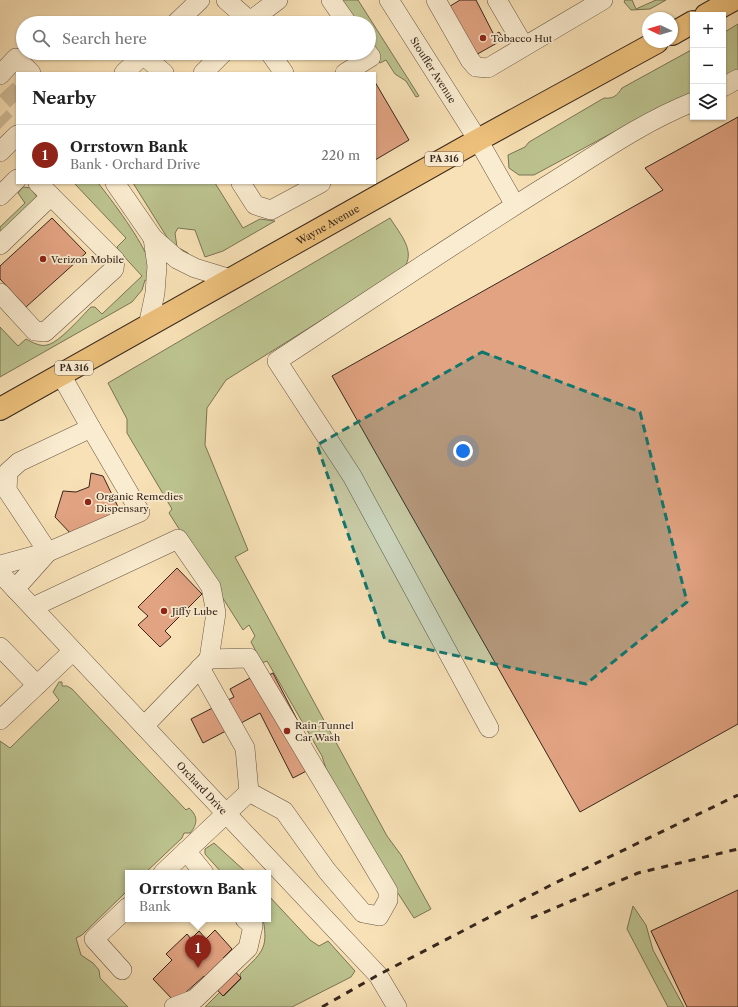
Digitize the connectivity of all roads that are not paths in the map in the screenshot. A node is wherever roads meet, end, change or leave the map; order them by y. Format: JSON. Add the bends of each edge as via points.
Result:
{"nodes":[{"id":1,"x":200,"y":0,"type":"edge"},
{"id":2,"x":226,"y":0,"type":"edge"},
{"id":3,"x":278,"y":0,"type":"edge"},
{"id":4,"x":331,"y":0,"type":"edge"},
{"id":5,"x":389,"y":0,"type":"edge"},
{"id":6,"x":436,"y":0,"type":"edge"},
{"id":7,"x":497,"y":0,"type":"edge"},
{"id":8,"x":603,"y":0,"type":"edge"},
{"id":9,"x":733,"y":0,"type":"edge"},
{"id":10,"x":711,"y":12,"type":"edge"},
{"id":11,"x":183,"y":16,"type":"edge"},
{"id":12,"x":243,"y":16,"type":"edge"},
{"id":13,"x":257,"y":16,"type":"edge"},
{"id":14,"x":342,"y":16,"type":"edge"},
{"id":15,"x":690,"y":24,"type":"edge"},
{"id":16,"x":678,"y":31,"type":"edge"},
{"id":17,"x":524,"y":46,"type":"junction"},
{"id":18,"x":646,"y":48,"type":"edge"},
{"id":19,"x":16,"y":58,"type":"edge"},
{"id":20,"x":18,"y":60,"type":"edge"},
{"id":21,"x":138,"y":60,"type":"edge"},
{"id":22,"x":150,"y":60,"type":"edge"},
{"id":23,"x":216,"y":60,"type":"edge"},
{"id":24,"x":275,"y":60,"type":"edge"},
{"id":25,"x":366,"y":60,"type":"edge"},
{"id":26,"x":30,"y":72,"type":"edge"},
{"id":27,"x":125,"y":72,"type":"edge"},
{"id":28,"x":163,"y":72,"type":"edge"},
{"id":29,"x":204,"y":72,"type":"edge"},
{"id":30,"x":283,"y":72,"type":"edge"},
{"id":31,"x":347,"y":72,"type":"edge"},
{"id":32,"x":738,"y":80,"type":"edge"},
{"id":33,"x":2,"y":83,"type":"edge"},
{"id":34,"x":726,"y":86,"type":"edge"},
{"id":35,"x":690,"y":103,"type":"edge"},
{"id":36,"x":13,"y":131,"type":"edge"},
{"id":37,"x":478,"y":140,"type":"junction"},
{"id":38,"x":0,"y":152,"type":"edge"},
{"id":39,"x":16,"y":180,"type":"edge"},
{"id":40,"x":116,"y":184,"type":"edge"},
{"id":41,"x":242,"y":184,"type":"edge"},
{"id":42,"x":319,"y":184,"type":"edge"},
{"id":43,"x":44,"y":189,"type":"edge"},
{"id":44,"x":0,"y":196,"type":"edge"},
{"id":45,"x":515,"y":205,"type":"junction"},
{"id":46,"x":153,"y":238,"type":"junction"},
{"id":47,"x":0,"y":245,"type":"edge"},
{"id":48,"x":231,"y":279,"type":"junction"},
{"id":49,"x":0,"y":293,"type":"edge"},
{"id":50,"x":148,"y":326,"type":"junction"},
{"id":51,"x":61,"y":375,"type":"junction"},
{"id":52,"x":0,"y":409,"type":"edge"},
{"id":53,"x":91,"y":428,"type":"junction"},
{"id":54,"x":48,"y":552,"type":"junction"},
{"id":55,"x":0,"y":565,"type":"edge"},
{"id":56,"x":0,"y":573,"type":"edge"},
{"id":57,"x":15,"y":589,"type":"junction"},
{"id":58,"x":33,"y":608,"type":"junction"},
{"id":59,"x":0,"y":647,"type":"edge"},
{"id":60,"x":73,"y":651,"type":"junction"},
{"id":61,"x":204,"y":664,"type":"junction"},
{"id":62,"x":37,"y":685,"type":"junction"},
{"id":63,"x":0,"y":720,"type":"edge"},
{"id":64,"x":144,"y":726,"type":"junction"},
{"id":65,"x":489,"y":728,"type":"dead end"},
{"id":66,"x":249,"y":792,"type":"junction"},
{"id":67,"x":226,"y":813,"type":"junction"},
{"id":68,"x":186,"y":851,"type":"junction"},
{"id":69,"x":166,"y":870,"type":"edge"},
{"id":70,"x":202,"y":870,"type":"edge"},
{"id":71,"x":125,"y":910,"type":"edge"},
{"id":72,"x":248,"y":922,"type":"edge"},
{"id":73,"x":122,"y":970,"type":"dead end"},
{"id":74,"x":174,"y":1007,"type":"edge"},
{"id":75,"x":397,"y":1007,"type":"edge"}],
"edges":[{"from":1,"to":11,"type":"street"},
{"from":2,"to":12,"type":"street"},
{"from":3,"to":13,"type":"street"},
{"from":4,"to":14,"type":"street"},
{"from":5,"to":37,"type":"street","name":"Stouffer Avenue"},
{"from":6,"to":17,"type":"street","via":[[476,67],[488,68]]},
{"from":7,"to":17,"type":"street"},
{"from":8,"to":17,"type":"street"},
{"from":9,"to":10,"type":"main road"},
{"from":15,"to":16,"type":"main road"},
{"from":18,"to":37,"type":"main road","name":"Wayne Avenue","number":"PA 316"},
{"from":19,"to":33,"type":"street"},
{"from":20,"to":26,"type":"street"},
{"from":21,"to":27,"type":"street"},
{"from":22,"to":28,"type":"street"},
{"from":23,"to":29,"type":"street"},
{"from":24,"to":30,"type":"street"},
{"from":25,"to":31,"type":"street"},
{"from":32,"to":34,"type":"street"},
{"from":35,"to":45,"type":"street","via":[[636,130]]},
{"from":36,"to":38,"type":"street"},
{"from":37,"to":45,"type":"street","name":"Stouffer Avenue"},
{"from":37,"to":48,"type":"main road","name":"Wayne Avenue","number":"PA 316"},
{"from":39,"to":44,"type":"street"},
{"from":40,"to":46,"type":"street"},
{"from":41,"to":42,"type":"street","via":[[255,206],[272,210]]},
{"from":43,"to":47,"type":"street"},
{"from":43,"to":49,"type":"street","via":[[114,260],[114,269],[45,332],[35,331]]},
{"from":45,"to":65,"type":"street","via":[[277,361],[352,476]]},
{"from":46,"to":48,"type":"street","via":[[177,259],[195,268]]},
{"from":46,"to":50,"type":"street","via":[[157,266],[155,293]]},
{"from":48,"to":50,"type":"main road","name":"Wayne Avenue","number":"PA 316"},
{"from":50,"to":51,"type":"main road","name":"Wayne Avenue","number":"PA 316"},
{"from":51,"to":52,"type":"main road","name":"Wayne Avenue","number":"PA 316"},
{"from":51,"to":53,"type":"street"},
{"from":53,"to":54,"type":"street","via":[[19,462],[8,472],[7,490]]},
{"from":53,"to":54,"type":"street","via":[[140,512]]},
{"from":54,"to":55,"type":"street"},
{"from":54,"to":57,"type":"street"},
{"from":56,"to":57,"type":"street","name":"Orchard Drive"},
{"from":57,"to":58,"type":"street","name":"Orchard Drive"},
{"from":58,"to":60,"type":"street","name":"Orchard Drive"},
{"from":58,"to":61,"type":"street","via":[[178,539],[211,587],[216,613]]},
{"from":59,"to":62,"type":"street"},
{"from":60,"to":62,"type":"street"},
{"from":60,"to":64,"type":"street","name":"Orchard Drive"},
{"from":61,"to":64,"type":"street"},
{"from":61,"to":66,"type":"street","via":[[245,748]]},
{"from":61,"to":66,"type":"street","via":[[249,658],[388,891],[388,900],[378,916],[363,913],[327,871],[284,811]]},
{"from":62,"to":63,"type":"street"},
{"from":64,"to":67,"type":"street","name":"Orchard Drive"},
{"from":66,"to":67,"type":"street"},
{"from":67,"to":68,"type":"street"},
{"from":67,"to":75,"type":"street","name":"Orchard Drive","via":[[378,975]]},
{"from":68,"to":69,"type":"street"},
{"from":68,"to":70,"type":"street"},
{"from":71,"to":73,"type":"street","via":[[94,939]]},
{"from":72,"to":74,"type":"street","via":[[253,926],[248,948],[195,999]]}]}
